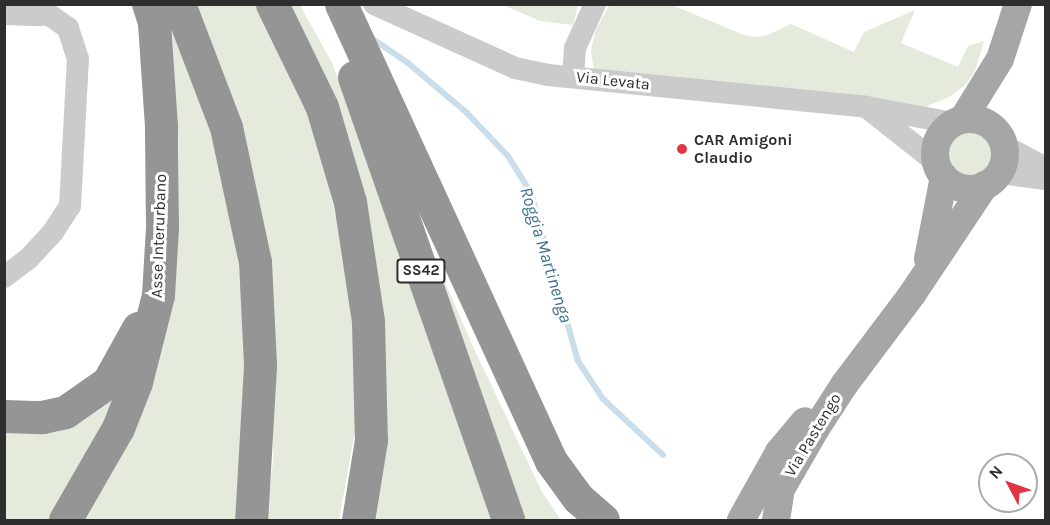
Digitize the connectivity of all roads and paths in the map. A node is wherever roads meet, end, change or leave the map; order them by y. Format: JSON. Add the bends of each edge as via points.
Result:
{"nodes":[{"id":1,"x":23,"y":4,"type":"edge"},
{"id":2,"x":148,"y":4,"type":"edge"},
{"id":3,"x":179,"y":4,"type":"edge"},
{"id":4,"x":272,"y":4,"type":"edge"},
{"id":5,"x":595,"y":4,"type":"edge"},
{"id":6,"x":1018,"y":4,"type":"edge"},
{"id":7,"x":342,"y":9,"type":"edge"},
{"id":8,"x":4,"y":14,"type":"edge"},
{"id":9,"x":51,"y":16,"type":"junction"},
{"id":10,"x":1000,"y":59,"type":"junction"},
{"id":11,"x":573,"y":77,"type":"junction"},
{"id":12,"x":866,"y":106,"type":"junction"},
{"id":13,"x":958,"y":121,"type":"junction"},
{"id":14,"x":997,"y":160,"type":"junction"},
{"id":15,"x":1046,"y":168,"type":"edge"},
{"id":16,"x":940,"y":170,"type":"junction"},
{"id":17,"x":1046,"y":179,"type":"edge"},
{"id":18,"x":162,"y":227,"type":"junction"},
{"id":19,"x":924,"y":275,"type":"junction"},
{"id":20,"x":4,"y":277,"type":"edge"},
{"id":21,"x":844,"y":385,"type":"junction"},
{"id":22,"x":4,"y":416,"type":"edge"},
{"id":23,"x":65,"y":520,"type":"edge"},
{"id":24,"x":251,"y":520,"type":"edge"},
{"id":25,"x":358,"y":520,"type":"edge"},
{"id":26,"x":508,"y":520,"type":"edge"},
{"id":27,"x":603,"y":520,"type":"edge"},
{"id":28,"x":741,"y":520,"type":"edge"},
{"id":29,"x":776,"y":520,"type":"edge"}],
"edges":[{"from":1,"to":9,"type":"street"},
{"from":2,"to":18,"type":"highway","name":"Asse Interurbano","via":[[153,22],[161,126]]},
{"from":3,"to":24,"type":"highway","via":[[226,127],[255,262],[260,366]]},
{"from":4,"to":25,"type":"highway","via":[[322,107],[350,202],[368,321],[371,440]]},
{"from":5,"to":11,"type":"street","via":[[575,48]]},
{"from":6,"to":10,"type":"main road"},
{"from":7,"to":11,"type":"street","name":"Via Levata","via":[[515,68]]},
{"from":7,"to":26,"type":"highway","number":"SS42","via":[[349,63]]},
{"from":7,"to":27,"type":"highway","via":[[551,461],[578,498]]},
{"from":8,"to":9,"type":"street"},
{"from":9,"to":20,"type":"street","via":[[68,28],[78,59],[70,206],[28,260]]},
{"from":10,"to":13,"type":"main road"},
{"from":10,"to":14,"type":"main road"},
{"from":11,"to":12,"type":"street","name":"Via Levata"},
{"from":12,"to":13,"type":"street","name":"Via Levata"},
{"from":12,"to":16,"type":"street"},
{"from":13,"to":14,"type":"main road","via":[[980,120]]},
{"from":13,"to":16,"type":"main road","via":[[946,128],[936,145]]},
{"from":14,"to":15,"type":"street"},
{"from":14,"to":16,"type":"main road","via":[[976,188],[959,187]]},
{"from":14,"to":17,"type":"street"},
{"from":14,"to":19,"type":"main road","name":"Via Pastengo"},
{"from":16,"to":19,"type":"main road","name":"Via Pastengo"},
{"from":18,"to":22,"type":"highway","via":[[141,321],[108,381],[64,412],[42,417]]},
{"from":18,"to":23,"type":"highway","name":"Asse Interurbano","via":[[158,295],[136,382],[118,428]]},
{"from":19,"to":21,"type":"main road","name":"Via Pastengo"},
{"from":21,"to":28,"type":"main road","name":"Via Pastengo","via":[[805,420],[779,452]]},
{"from":21,"to":29,"type":"main road","name":"Via Pastengo","via":[[781,489]]}]}
